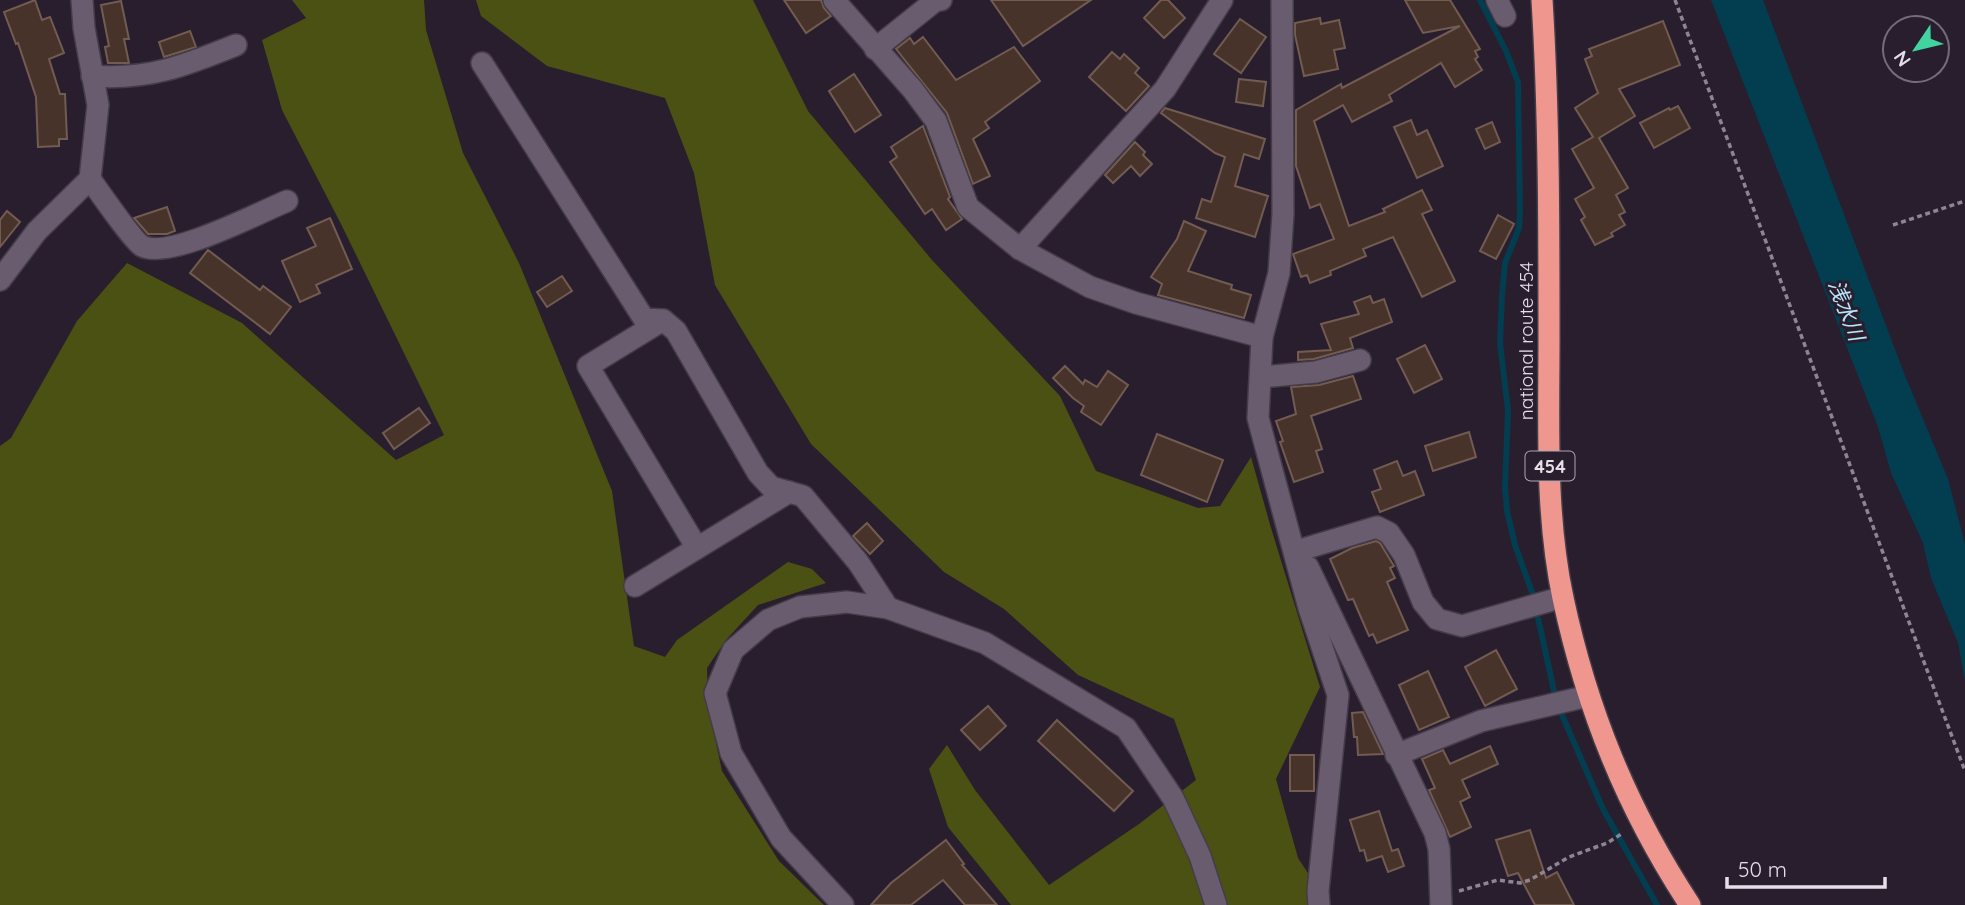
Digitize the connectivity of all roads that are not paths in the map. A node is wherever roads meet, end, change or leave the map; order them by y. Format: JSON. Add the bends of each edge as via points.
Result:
{"nodes":[{"id":1,"x":82,"y":0,"type":"edge"},
{"id":2,"x":834,"y":0,"type":"edge"},
{"id":3,"x":941,"y":0,"type":"edge"},
{"id":4,"x":1222,"y":0,"type":"edge"},
{"id":5,"x":1282,"y":0,"type":"edge"},
{"id":6,"x":1542,"y":0,"type":"edge"},
{"id":7,"x":236,"y":45,"type":"dead end"},
{"id":8,"x":875,"y":49,"type":"junction"},
{"id":9,"x":482,"y":63,"type":"dead end"},
{"id":10,"x":92,"y":76,"type":"junction"},
{"id":11,"x":90,"y":178,"type":"junction"},
{"id":12,"x":287,"y":201,"type":"dead end"},
{"id":13,"x":1020,"y":249,"type":"junction"},
{"id":14,"x":0,"y":280,"type":"edge"},
{"id":15,"x":663,"y":320,"type":"junction"},
{"id":16,"x":1262,"y":337,"type":"junction"},
{"id":17,"x":1360,"y":360,"type":"dead end"},
{"id":18,"x":1261,"y":377,"type":"junction"},
{"id":19,"x":789,"y":492,"type":"junction"},
{"id":20,"x":1295,"y":545,"type":"junction"},
{"id":21,"x":697,"y":548,"type":"junction"},
{"id":22,"x":635,"y":586,"type":"dead end"},
{"id":23,"x":1563,"y":597,"type":"junction"},
{"id":24,"x":888,"y":608,"type":"junction"},
{"id":25,"x":1588,"y":696,"type":"junction"},
{"id":26,"x":1396,"y":755,"type":"junction"},
{"id":27,"x":1441,"y":901,"type":"edge"},
{"id":28,"x":843,"y":905,"type":"edge"},
{"id":29,"x":1216,"y":905,"type":"edge"},
{"id":30,"x":1319,"y":905,"type":"edge"},
{"id":31,"x":1690,"y":905,"type":"edge"}],
"edges":[{"from":1,"to":10,"type":"street"},
{"from":2,"to":8,"type":"street"},
{"from":3,"to":8,"type":"street"},
{"from":4,"to":13,"type":"street","via":[[1165,89]]},
{"from":5,"to":16,"type":"street","via":[[1283,214],[1279,273]]},
{"from":6,"to":23,"type":"highway","name":"national route 454","number":"454","via":[[1548,94],[1549,456]]},
{"from":7,"to":10,"type":"street","via":[[155,73]]},
{"from":8,"to":13,"type":"street","via":[[936,121],[968,207]]},
{"from":9,"to":15,"type":"street","via":[[644,319]]},
{"from":10,"to":11,"type":"street","via":[[98,106]]},
{"from":11,"to":12,"type":"street","via":[[140,245],[155,250],[179,247]]},
{"from":11,"to":14,"type":"street","via":[[37,231]]},
{"from":13,"to":16,"type":"street","via":[[1090,287]]},
{"from":15,"to":19,"type":"street","via":[[676,331],[758,473],[771,487]]},
{"from":15,"to":21,"type":"street","via":[[588,366]]},
{"from":16,"to":18,"type":"street"},
{"from":17,"to":18,"type":"street","via":[[1316,372]]},
{"from":18,"to":20,"type":"street","via":[[1258,418]]},
{"from":19,"to":21,"type":"street"},
{"from":19,"to":24,"type":"street","via":[[803,496],[858,562]]},
{"from":20,"to":23,"type":"street","via":[[1377,527],[1389,533],[1404,555],[1423,602],[1437,619],[1462,625]]},
{"from":20,"to":26,"type":"street"},
{"from":20,"to":30,"type":"street","via":[[1309,608],[1338,695]]},
{"from":21,"to":22,"type":"street"},
{"from":23,"to":25,"type":"highway","name":"national route 454","number":"454"},
{"from":24,"to":28,"type":"street","via":[[847,602],[800,607],[768,620],[733,650],[715,693],[731,753],[780,838]]},
{"from":24,"to":29,"type":"street","via":[[985,643],[1126,728],[1173,798]]},
{"from":25,"to":26,"type":"street","via":[[1481,722]]},
{"from":25,"to":31,"type":"highway","name":"national route 454","number":"454","via":[[1641,822]]},
{"from":26,"to":27,"type":"street","via":[[1435,833]]}]}
